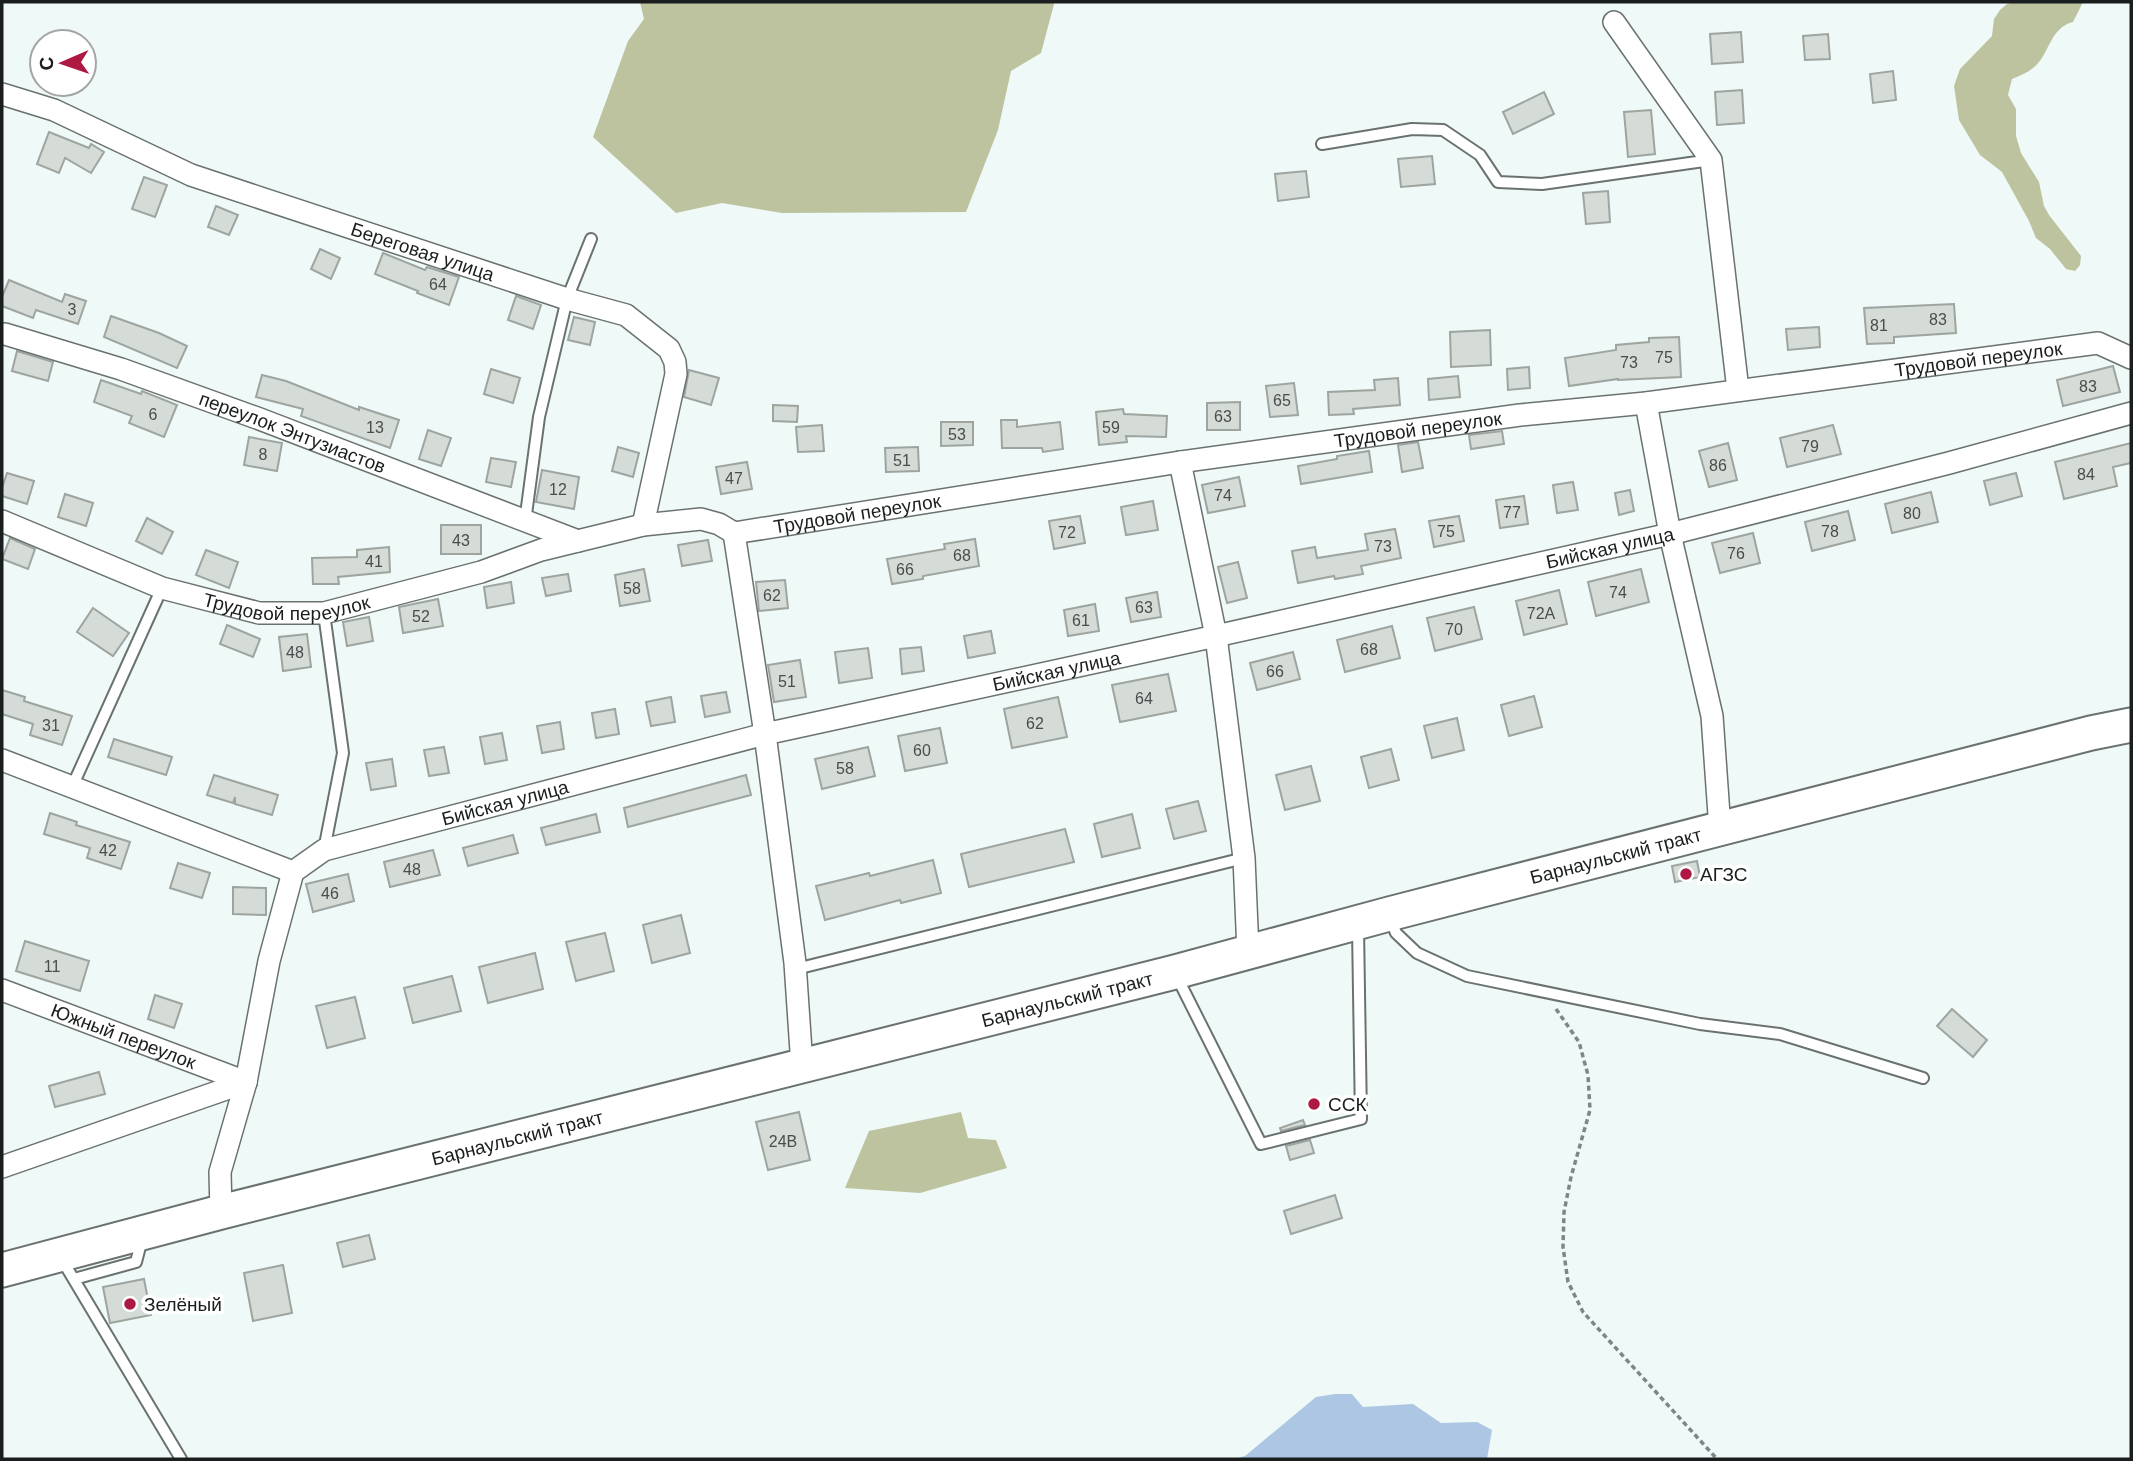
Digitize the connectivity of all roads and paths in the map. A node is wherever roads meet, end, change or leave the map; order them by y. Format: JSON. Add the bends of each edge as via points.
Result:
{"nodes":[{"id":1,"x":1614,"y":22,"type":"dead end"},
{"id":2,"x":2,"y":94,"type":"edge"},
{"id":3,"x":1322,"y":144,"type":"dead end"},
{"id":4,"x":1711,"y":160,"type":"junction"},
{"id":5,"x":591,"y":239,"type":"dead end"},
{"id":6,"x":567,"y":299,"type":"junction"},
{"id":7,"x":3,"y":336,"type":"edge"},
{"id":8,"x":2131,"y":358,"type":"edge"},
{"id":9,"x":1738,"y":390,"type":"junction"},
{"id":10,"x":1646,"y":402,"type":"junction"},
{"id":11,"x":2131,"y":414,"type":"edge"},
{"id":12,"x":1180,"y":462,"type":"junction"},
{"id":13,"x":2,"y":521,"type":"edge"},
{"id":14,"x":525,"y":522,"type":"junction"},
{"id":15,"x":643,"y":525,"type":"junction"},
{"id":16,"x":734,"y":533,"type":"junction"},
{"id":17,"x":1670,"y":534,"type":"junction"},
{"id":18,"x":578,"y":541,"type":"junction"},
{"id":19,"x":162,"y":588,"type":"junction"},
{"id":20,"x":324,"y":612,"type":"junction"},
{"id":21,"x":1216,"y":636,"type":"junction"},
{"id":22,"x":2131,"y":725,"type":"edge"},
{"id":23,"x":765,"y":734,"type":"junction"},
{"id":24,"x":2,"y":760,"type":"edge"},
{"id":25,"x":72,"y":788,"type":"junction"},
{"id":26,"x":1720,"y":829,"type":"junction"},
{"id":27,"x":324,"y":850,"type":"junction"},
{"id":28,"x":1244,"y":858,"type":"junction"},
{"id":29,"x":293,"y":872,"type":"junction"},
{"id":30,"x":1373,"y":918,"type":"junction"},
{"id":31,"x":1248,"y":953,"type":"junction"},
{"id":32,"x":796,"y":969,"type":"junction"},
{"id":33,"x":1175,"y":972,"type":"junction"},
{"id":34,"x":2,"y":990,"type":"edge"},
{"id":35,"x":1537,"y":991,"type":"junction"},
{"id":36,"x":802,"y":1066,"type":"junction"},
{"id":37,"x":1923,"y":1078,"type":"dead end"},
{"id":38,"x":246,"y":1082,"type":"junction"},
{"id":39,"x":2,"y":1167,"type":"edge"},
{"id":40,"x":221,"y":1212,"type":"junction"},
{"id":41,"x":67,"y":1267,"type":"junction"},
{"id":42,"x":2,"y":1269,"type":"edge"},
{"id":43,"x":181,"y":1459,"type":"edge"},
{"id":44,"x":1717,"y":1459,"type":"edge"}],
"edges":[{"from":1,"to":4,"type":"street"},
{"from":2,"to":6,"type":"street","name":"Береговая улица","via":[[54,110],[191,175]]},
{"from":3,"to":4,"type":"lane","via":[[1412,129],[1443,130],[1480,155],[1498,182],[1542,184]]},
{"from":4,"to":9,"type":"street"},
{"from":5,"to":6,"type":"lane"},
{"from":6,"to":14,"type":"lane","via":[[539,417]]},
{"from":6,"to":15,"type":"street","name":"Береговая улица","via":[[626,315],[669,349],[675,362]]},
{"from":7,"to":14,"type":"street","name":"переулок Энтузиастов","via":[[121,369]]},
{"from":8,"to":9,"type":"street","name":"Трудовой переулок","via":[[2098,343]]},
{"from":9,"to":10,"type":"street","name":"Трудовой переулок"},
{"from":10,"to":12,"type":"street","name":"Трудовой переулок"},
{"from":10,"to":17,"type":"street"},
{"from":11,"to":17,"type":"street","name":"Бийская улица"},
{"from":12,"to":16,"type":"street","name":"Трудовой переулок"},
{"from":12,"to":21,"type":"street"},
{"from":13,"to":19,"type":"street","name":"Трудовой переулок"},
{"from":14,"to":18,"type":"street","name":"переулок Энтузиастов"},
{"from":15,"to":16,"type":"street","name":"Трудовой переулок","via":[[701,519]]},
{"from":15,"to":18,"type":"street","name":"Трудовой переулок"},
{"from":16,"to":23,"type":"street"},
{"from":17,"to":21,"type":"street","name":"Бийская улица"},
{"from":17,"to":26,"type":"street","via":[[1712,716]]},
{"from":18,"to":20,"type":"street","name":"Трудовой переулок","via":[[481,572]]},
{"from":19,"to":20,"type":"street","name":"Трудовой переулок","via":[[259,613]]},
{"from":19,"to":25,"type":"lane"},
{"from":20,"to":27,"type":"lane","via":[[343,753]]},
{"from":21,"to":23,"type":"street","name":"Бийская улица"},
{"from":21,"to":28,"type":"street"},
{"from":22,"to":26,"type":"main road","name":"Барнаульский тракт"},
{"from":23,"to":27,"type":"street","name":"Бийская улица"},
{"from":23,"to":32,"type":"street"},
{"from":24,"to":25,"type":"street"},
{"from":25,"to":29,"type":"street"},
{"from":26,"to":30,"type":"main road","name":"Барнаульский тракт"},
{"from":27,"to":29,"type":"street","name":"Бийская улица"},
{"from":28,"to":31,"type":"street"},
{"from":28,"to":32,"type":"lane"},
{"from":29,"to":38,"type":"street","via":[[269,961]]},
{"from":30,"to":31,"type":"main road","name":"Барнаульский тракт"},
{"from":30,"to":33,"type":"lane","via":[[1361,1119],[1261,1144]]},
{"from":30,"to":35,"type":"lane","via":[[1417,953],[1467,976]]},
{"from":31,"to":33,"type":"main road","name":"Барнаульский тракт"},
{"from":32,"to":36,"type":"street"},
{"from":33,"to":36,"type":"main road","name":"Барнаульский тракт"},
{"from":34,"to":38,"type":"street","name":"Южный переулок"},
{"from":35,"to":37,"type":"lane","via":[[1700,1024],[1780,1034]]},
{"from":35,"to":44,"type":"path","via":[[1561,1014],[1579,1042],[1588,1075],[1590,1110],[1564,1212],[1568,1282],[1583,1312]]},
{"from":36,"to":40,"type":"main road","name":"Барнаульский тракт"},
{"from":38,"to":39,"type":"street"},
{"from":38,"to":40,"type":"street","via":[[220,1172]]},
{"from":40,"to":41,"type":"main road","name":"Барнаульский тракт","via":[[144,1233]]},
{"from":41,"to":42,"type":"main road","name":"Барнаульский тракт"},
{"from":41,"to":43,"type":"lane"}]}
